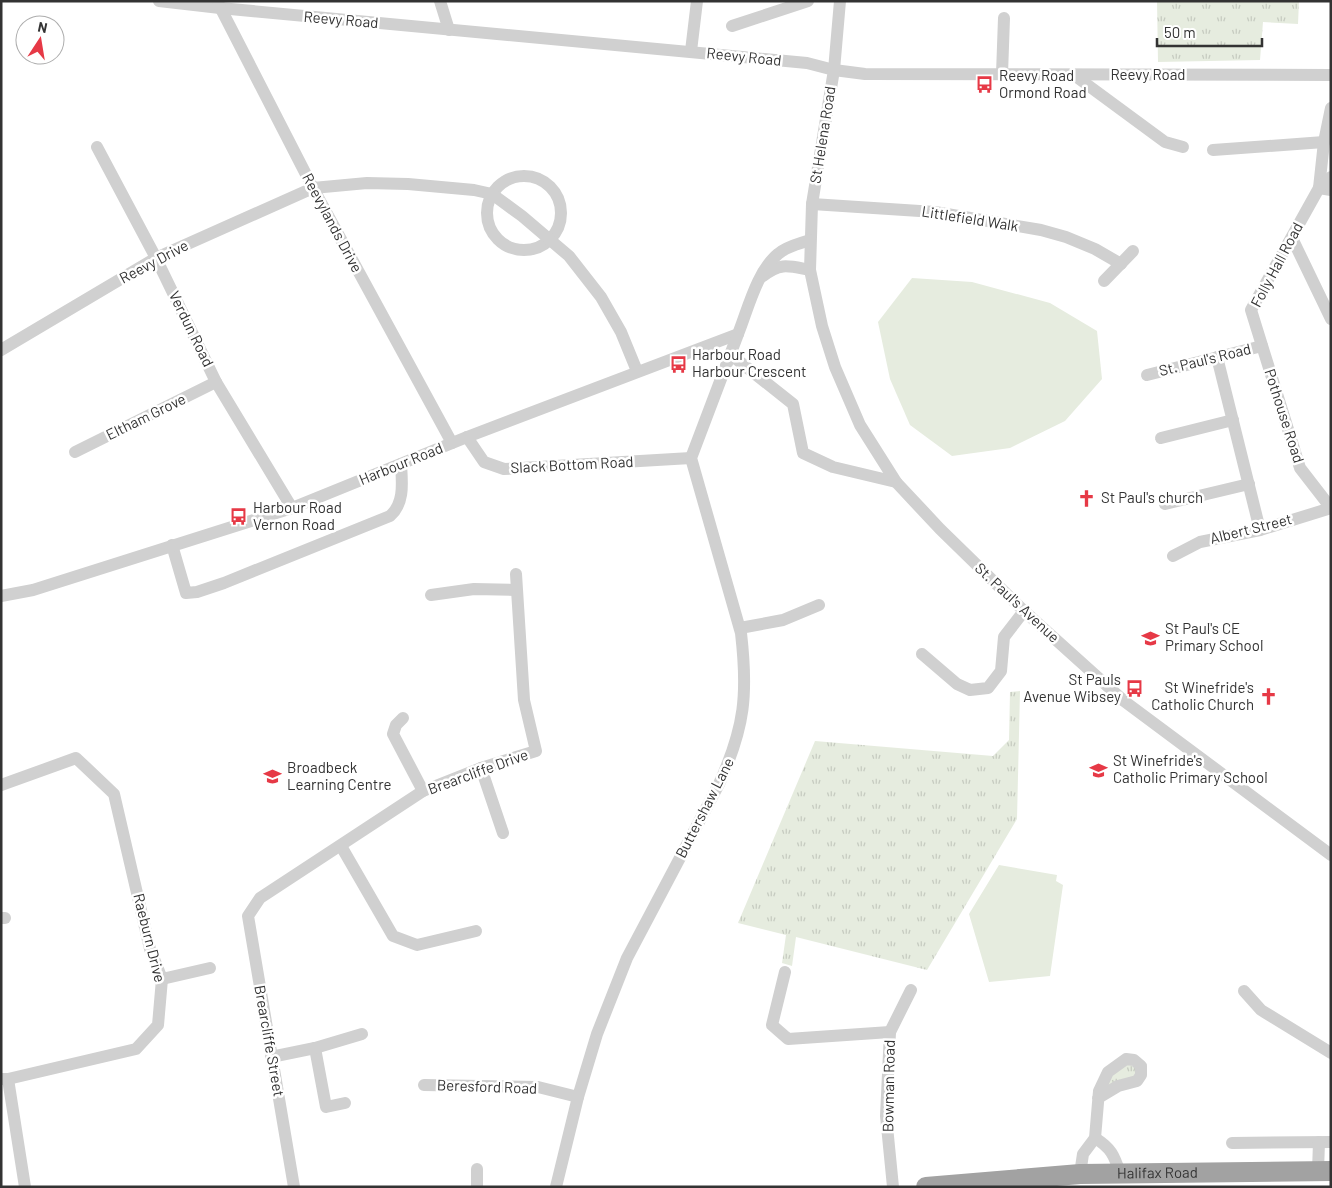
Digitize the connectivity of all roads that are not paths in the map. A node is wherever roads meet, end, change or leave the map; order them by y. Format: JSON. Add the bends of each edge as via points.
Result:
{"nodes":[{"id":1,"x":159,"y":1,"type":"edge"},
{"id":2,"x":440,"y":1,"type":"edge"},
{"id":3,"x":697,"y":1,"type":"edge"},
{"id":4,"x":808,"y":1,"type":"edge"},
{"id":5,"x":840,"y":1,"type":"edge"},
{"id":6,"x":219,"y":5,"type":"edge"},
{"id":7,"x":1004,"y":18,"type":"dead end"},
{"id":8,"x":732,"y":26,"type":"dead end"},
{"id":9,"x":449,"y":30,"type":"junction"},
{"id":10,"x":691,"y":51,"type":"junction"},
{"id":11,"x":834,"y":70,"type":"junction"},
{"id":12,"x":1002,"y":74,"type":"junction"},
{"id":13,"x":1331,"y":75,"type":"edge"},
{"id":14,"x":1074,"y":76,"type":"junction"},
{"id":15,"x":1331,"y":108,"type":"edge"},
{"id":16,"x":1324,"y":142,"type":"junction"},
{"id":17,"x":97,"y":146,"type":"dead end"},
{"id":18,"x":1183,"y":147,"type":"dead end"},
{"id":19,"x":1213,"y":150,"type":"dead end"},
{"id":20,"x":1331,"y":177,"type":"edge"},
{"id":21,"x":313,"y":188,"type":"junction"},
{"id":22,"x":1325,"y":189,"type":"edge"},
{"id":23,"x":492,"y":194,"type":"junction"},
{"id":24,"x":812,"y":204,"type":"junction"},
{"id":25,"x":1292,"y":238,"type":"junction"},
{"id":26,"x":810,"y":240,"type":"junction"},
{"id":27,"x":550,"y":241,"type":"junction"},
{"id":28,"x":1134,"y":251,"type":"dead end"},
{"id":29,"x":156,"y":258,"type":"junction"},
{"id":30,"x":1121,"y":264,"type":"junction"},
{"id":31,"x":810,"y":270,"type":"junction"},
{"id":32,"x":760,"y":278,"type":"junction"},
{"id":33,"x":1104,"y":281,"type":"dead end"},
{"id":34,"x":1331,"y":318,"type":"edge"},
{"id":35,"x":738,"y":334,"type":"junction"},
{"id":36,"x":1262,"y":346,"type":"junction"},
{"id":37,"x":1,"y":350,"type":"edge"},
{"id":38,"x":730,"y":354,"type":"junction"},
{"id":39,"x":1218,"y":357,"type":"junction"},
{"id":40,"x":637,"y":371,"type":"junction"},
{"id":41,"x":1147,"y":375,"type":"dead end"},
{"id":42,"x":216,"y":382,"type":"junction"},
{"id":43,"x":1233,"y":420,"type":"junction"},
{"id":44,"x":467,"y":437,"type":"junction"},
{"id":45,"x":1161,"y":438,"type":"dead end"},
{"id":46,"x":452,"y":443,"type":"junction"},
{"id":47,"x":75,"y":452,"type":"dead end"},
{"id":48,"x":691,"y":458,"type":"junction"},
{"id":49,"x":401,"y":464,"type":"junction"},
{"id":50,"x":896,"y":482,"type":"junction"},
{"id":51,"x":1249,"y":484,"type":"junction"},
{"id":52,"x":1165,"y":504,"type":"dead end"},
{"id":53,"x":292,"y":508,"type":"junction"},
{"id":54,"x":1331,"y":508,"type":"edge"},
{"id":55,"x":1260,"y":530,"type":"junction"},
{"id":56,"x":172,"y":545,"type":"junction"},
{"id":57,"x":1172,"y":556,"type":"dead end"},
{"id":58,"x":516,"y":574,"type":"dead end"},
{"id":59,"x":516,"y":590,"type":"junction"},
{"id":60,"x":431,"y":595,"type":"dead end"},
{"id":61,"x":1,"y":596,"type":"edge"},
{"id":62,"x":819,"y":606,"type":"dead end"},
{"id":63,"x":1024,"y":612,"type":"junction"},
{"id":64,"x":740,"y":628,"type":"junction"},
{"id":65,"x":922,"y":654,"type":"dead end"},
{"id":66,"x":403,"y":718,"type":"dead end"},
{"id":67,"x":481,"y":768,"type":"junction"},
{"id":68,"x":1,"y":785,"type":"edge"},
{"id":69,"x":424,"y":791,"type":"junction"},
{"id":70,"x":503,"y":833,"type":"dead end"},
{"id":71,"x":341,"y":846,"type":"junction"},
{"id":72,"x":1331,"y":855,"type":"edge"},
{"id":73,"x":260,"y":898,"type":"joint"},
{"id":74,"x":476,"y":930,"type":"dead end"},
{"id":75,"x":210,"y":968,"type":"dead end"},
{"id":76,"x":785,"y":972,"type":"dead end"},
{"id":77,"x":162,"y":979,"type":"junction"},
{"id":78,"x":911,"y":990,"type":"dead end"},
{"id":79,"x":1244,"y":991,"type":"dead end"},
{"id":80,"x":890,"y":1032,"type":"junction"},
{"id":81,"x":362,"y":1034,"type":"dead end"},
{"id":82,"x":314,"y":1048,"type":"junction"},
{"id":83,"x":1331,"y":1053,"type":"edge"},
{"id":84,"x":272,"y":1057,"type":"junction"},
{"id":85,"x":5,"y":1079,"type":"edge"},
{"id":86,"x":424,"y":1086,"type":"dead end"},
{"id":87,"x":578,"y":1097,"type":"junction"},
{"id":88,"x":1098,"y":1098,"type":"dead end"},
{"id":89,"x":345,"y":1103,"type":"dead end"},
{"id":90,"x":1094,"y":1138,"type":"junction"},
{"id":91,"x":1325,"y":1142,"type":"edge"},
{"id":92,"x":1232,"y":1143,"type":"dead end"},
{"id":93,"x":477,"y":1169,"type":"dead end"},
{"id":94,"x":1324,"y":1171,"type":"edge"},
{"id":95,"x":1120,"y":1173,"type":"junction"},
{"id":96,"x":1080,"y":1174,"type":"junction"},
{"id":97,"x":25,"y":1187,"type":"edge"},
{"id":98,"x":294,"y":1187,"type":"edge"},
{"id":99,"x":477,"y":1187,"type":"edge"},
{"id":100,"x":556,"y":1187,"type":"edge"},
{"id":101,"x":893,"y":1187,"type":"edge"},
{"id":102,"x":926,"y":1187,"type":"edge"}],
"edges":[{"from":1,"to":6,"type":"street","name":"Reevy Road"},
{"from":2,"to":9,"type":"street"},
{"from":3,"to":10,"type":"street"},
{"from":4,"to":8,"type":"street"},
{"from":5,"to":11,"type":"street","name":"St Helena Road"},
{"from":6,"to":9,"type":"street","name":"Reevy Road"},
{"from":6,"to":21,"type":"street","name":"Reevylands Drive"},
{"from":7,"to":12,"type":"street"},
{"from":9,"to":10,"type":"street","name":"Reevy Road"},
{"from":10,"to":11,"type":"street","name":"Reevy Road","via":[[807,63]]},
{"from":11,"to":12,"type":"street","name":"Reevy Road","via":[[865,74]]},
{"from":11,"to":24,"type":"street","name":"St Helena Road"},
{"from":12,"to":14,"type":"street","name":"Reevy Road"},
{"from":13,"to":14,"type":"street","name":"Reevy Road"},
{"from":14,"to":18,"type":"street","via":[[1165,142]]},
{"from":15,"to":16,"type":"street"},
{"from":16,"to":19,"type":"street"},
{"from":16,"to":22,"type":"street"},
{"from":17,"to":29,"type":"street","name":"Verdun Road"},
{"from":20,"to":22,"type":"street","name":"Folly Hall Road"},
{"from":21,"to":23,"type":"street","name":"Reevy Drive","via":[[367,183],[408,184]]},
{"from":21,"to":29,"type":"street","name":"Reevy Drive"},
{"from":21,"to":46,"type":"street","name":"Reevylands Drive"},
{"from":22,"to":25,"type":"street","name":"Folly Hall Road"},
{"from":23,"to":27,"type":"street"},
{"from":23,"to":27,"type":"street","via":[[487,217],[490,228],[501,242],[517,250],[528,250]]},
{"from":23,"to":27,"type":"street","via":[[512,178],[537,178],[548,184],[561,206],[557,231]]},
{"from":24,"to":26,"type":"street","name":"St Helena Road"},
{"from":24,"to":30,"type":"street","name":"Littlefield Walk","via":[[935,212],[1041,230],[1095,249]]},
{"from":25,"to":34,"type":"street"},
{"from":25,"to":36,"type":"street","name":"Folly Hall Road","via":[[1251,310]]},
{"from":26,"to":31,"type":"street","name":"St Helena Road"},
{"from":26,"to":32,"type":"street","via":[[779,253],[767,264]]},
{"from":27,"to":40,"type":"street","via":[[569,256],[601,297]]},
{"from":28,"to":30,"type":"street"},
{"from":29,"to":37,"type":"street","name":"Reevy Drive"},
{"from":29,"to":42,"type":"street","name":"Verdun Road"},
{"from":30,"to":33,"type":"street"},
{"from":31,"to":32,"type":"street","via":[[786,266],[774,268]]},
{"from":31,"to":50,"type":"street","name":"St. Paul's Avenue","via":[[835,367],[860,425]]},
{"from":32,"to":35,"type":"street"},
{"from":35,"to":38,"type":"street"},
{"from":35,"to":40,"type":"street","name":"Harbour Road"},
{"from":36,"to":39,"type":"street","name":"St. Paul's Road"},
{"from":36,"to":54,"type":"street","name":"Pothouse Road","via":[[1300,468]]},
{"from":38,"to":48,"type":"street"},
{"from":38,"to":50,"type":"street","via":[[793,404],[803,453],[833,467]]},
{"from":39,"to":41,"type":"street","name":"St. Paul's Road"},
{"from":39,"to":43,"type":"street"},
{"from":40,"to":44,"type":"street","name":"Harbour Road"},
{"from":42,"to":47,"type":"street","name":"Eltham Grove"},
{"from":42,"to":53,"type":"street","name":"Verdun Road"},
{"from":43,"to":45,"type":"street"},
{"from":43,"to":51,"type":"street"},
{"from":44,"to":46,"type":"street","name":"Harbour Road"},
{"from":44,"to":48,"type":"street","name":"Slack Bottom Road","via":[[484,462],[504,469]]},
{"from":46,"to":49,"type":"street","name":"Harbour Road"},
{"from":48,"to":64,"type":"street","name":"Buttershaw Lane"},
{"from":49,"to":53,"type":"street","name":"Harbour Road"},
{"from":49,"to":56,"type":"street","via":[[400,500],[397,510],[390,516],[224,583],[186,593]]},
{"from":50,"to":63,"type":"street","name":"St. Paul's Avenue"},
{"from":51,"to":52,"type":"street"},
{"from":51,"to":55,"type":"street"},
{"from":53,"to":56,"type":"street","name":"Harbour Road"},
{"from":54,"to":55,"type":"street","name":"Albert Street"},
{"from":55,"to":57,"type":"street","name":"Albert Street","via":[[1200,542]]},
{"from":56,"to":61,"type":"street","name":"Harbour Road","via":[[32,590]]},
{"from":58,"to":59,"type":"street","name":"Brearcliffe Drive"},
{"from":59,"to":60,"type":"street","via":[[474,589]]},
{"from":59,"to":67,"type":"street","name":"Brearcliffe Drive","via":[[524,700],[536,751]]},
{"from":62,"to":64,"type":"street","via":[[783,620]]},
{"from":63,"to":65,"type":"street","via":[[1004,637],[1001,671],[988,688],[970,690],[957,684]]},
{"from":63,"to":72,"type":"street","name":"St. Paul's Avenue","via":[[1124,701]]},
{"from":64,"to":87,"type":"street","name":"Buttershaw Lane","via":[[745,699],[732,754],[627,958],[597,1034]]},
{"from":66,"to":69,"type":"street","via":[[392,734]]},
{"from":67,"to":69,"type":"street","name":"Brearcliffe Drive"},
{"from":67,"to":70,"type":"street"},
{"from":68,"to":77,"type":"street","name":"Raeburn Drive","via":[[76,758],[114,794],[150,949]]},
{"from":69,"to":71,"type":"street","name":"Brearcliffe Drive"},
{"from":71,"to":73,"type":"street","name":"Brearcliffe Drive"},
{"from":71,"to":74,"type":"street","via":[[393,936],[417,945]]},
{"from":73,"to":84,"type":"street","name":"Brearcliffe Street","via":[[248,916]]},
{"from":75,"to":77,"type":"street"},
{"from":76,"to":80,"type":"street","via":[[772,1025],[788,1039]]},
{"from":77,"to":85,"type":"street","name":"Raeburn Drive","via":[[158,1025],[136,1049]]},
{"from":78,"to":80,"type":"street","name":"Bowman Road"},
{"from":79,"to":83,"type":"street","via":[[1261,1010]]},
{"from":80,"to":101,"type":"street","name":"Bowman Road","via":[[886,1116]]},
{"from":81,"to":82,"type":"street"},
{"from":82,"to":84,"type":"street"},
{"from":82,"to":89,"type":"street","via":[[326,1107]]},
{"from":84,"to":98,"type":"street","name":"Brearcliffe Street"},
{"from":85,"to":97,"type":"street"},
{"from":86,"to":87,"type":"street","name":"Beresford Road","via":[[538,1087]]},
{"from":87,"to":100,"type":"street","name":"Buttershaw Lane"},
{"from":88,"to":90,"type":"street"},
{"from":90,"to":95,"type":"street","via":[[1113,1154]]},
{"from":90,"to":96,"type":"street","via":[[1083,1154]]},
{"from":91,"to":92,"type":"street"},
{"from":91,"to":94,"type":"street"},
{"from":93,"to":99,"type":"street"},
{"from":94,"to":95,"type":"highway","name":"Halifax Road"},
{"from":95,"to":96,"type":"highway","name":"Halifax Road"},
{"from":96,"to":102,"type":"highway","name":"Halifax Road"}]}
